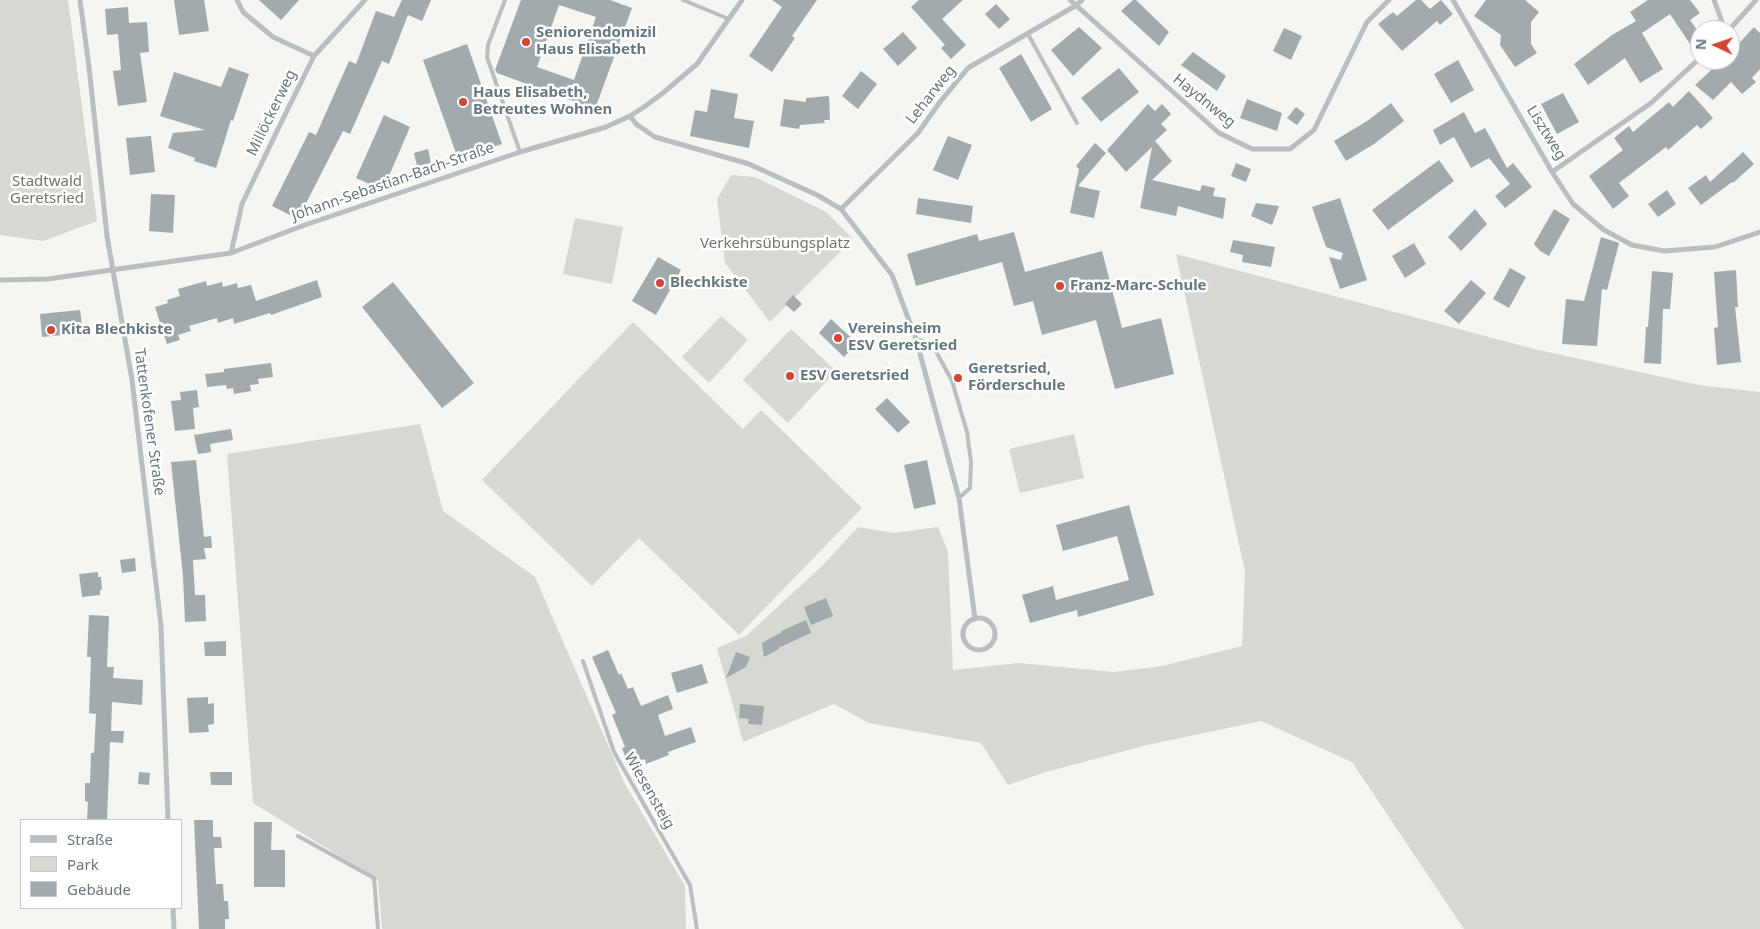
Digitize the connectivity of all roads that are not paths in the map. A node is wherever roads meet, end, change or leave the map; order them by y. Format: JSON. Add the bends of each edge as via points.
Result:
{"nodes":[{"id":1,"x":80,"y":0,"type":"edge"},
{"id":2,"x":236,"y":0,"type":"edge"},
{"id":3,"x":365,"y":0,"type":"edge"},
{"id":4,"x":505,"y":0,"type":"edge"},
{"id":5,"x":683,"y":0,"type":"edge"},
{"id":6,"x":742,"y":0,"type":"edge"},
{"id":7,"x":1070,"y":0,"type":"edge"},
{"id":8,"x":1082,"y":0,"type":"edge"},
{"id":9,"x":1389,"y":0,"type":"edge"},
{"id":10,"x":1453,"y":0,"type":"edge"},
{"id":11,"x":1714,"y":0,"type":"edge"},
{"id":12,"x":1756,"y":0,"type":"edge"},
{"id":13,"x":1075,"y":6,"type":"junction"},
{"id":14,"x":729,"y":19,"type":"junction"},
{"id":15,"x":1721,"y":20,"type":"edge"},
{"id":16,"x":1738,"y":20,"type":"edge"},
{"id":17,"x":1028,"y":34,"type":"junction"},
{"id":18,"x":314,"y":56,"type":"junction"},
{"id":19,"x":1690,"y":67,"type":"edge"},
{"id":20,"x":630,"y":116,"type":"junction"},
{"id":21,"x":1077,"y":122,"type":"dead end"},
{"id":22,"x":520,"y":152,"type":"junction"},
{"id":23,"x":1552,"y":172,"type":"junction"},
{"id":24,"x":841,"y":209,"type":"junction"},
{"id":25,"x":1760,"y":232,"type":"edge"},
{"id":26,"x":231,"y":254,"type":"junction"},
{"id":27,"x":112,"y":270,"type":"junction"},
{"id":28,"x":0,"y":280,"type":"edge"},
{"id":29,"x":916,"y":339,"type":"junction"},
{"id":30,"x":959,"y":498,"type":"junction"},
{"id":31,"x":975,"y":619,"type":"junction"},
{"id":32,"x":583,"y":661,"type":"dead end"},
{"id":33,"x":168,"y":819,"type":"edge"},
{"id":34,"x":298,"y":836,"type":"dead end"},
{"id":35,"x":173,"y":909,"type":"edge"},
{"id":36,"x":174,"y":929,"type":"edge"},
{"id":37,"x":378,"y":929,"type":"edge"},
{"id":38,"x":697,"y":929,"type":"edge"}],
"edges":[{"from":1,"to":27,"type":"street","name":"Tattenkofener Straße"},
{"from":2,"to":18,"type":"street","via":[[243,12],[273,37]]},
{"from":3,"to":18,"type":"street","name":"Millöckerweg"},
{"from":4,"to":22,"type":"lane","via":[[488,45],[487,57]]},
{"from":5,"to":14,"type":"lane"},
{"from":6,"to":14,"type":"street","name":"Johann-Sebastian-Bach-Straße"},
{"from":7,"to":13,"type":"street","name":"Haydnweg"},
{"from":8,"to":13,"type":"street","name":"Leharweg"},
{"from":9,"to":13,"type":"street","name":"Haydnweg","via":[[1367,22],[1314,130],[1290,149],[1252,149],[1219,133]]},
{"from":10,"to":23,"type":"street","name":"Lisztweg"},
{"from":11,"to":15,"type":"street"},
{"from":12,"to":16,"type":"street"},
{"from":13,"to":17,"type":"street","name":"Leharweg"},
{"from":14,"to":20,"type":"street","name":"Johann-Sebastian-Bach-Straße","via":[[697,64]]},
{"from":17,"to":21,"type":"lane"},
{"from":17,"to":24,"type":"street","name":"Leharweg","via":[[968,68],[918,133]]},
{"from":18,"to":26,"type":"street","name":"Millöckerweg","via":[[242,204]]},
{"from":19,"to":23,"type":"street","name":"Lisztweg","via":[[1651,104]]},
{"from":20,"to":22,"type":"street","name":"Johann-Sebastian-Bach-Straße","via":[[606,128]]},
{"from":20,"to":24,"type":"street","via":[[654,137],[749,164]]},
{"from":22,"to":26,"type":"street","name":"Johann-Sebastian-Bach-Straße","via":[[302,226]]},
{"from":23,"to":25,"type":"street","via":[[1573,204],[1604,230],[1632,245],[1664,252],[1715,247]]},
{"from":24,"to":29,"type":"street","via":[[892,275]]},
{"from":26,"to":27,"type":"street","name":"Johann-Sebastian-Bach-Straße"},
{"from":27,"to":28,"type":"street","name":"Johann-Sebastian-Bach-Straße","via":[[48,279]]},
{"from":27,"to":33,"type":"street","name":"Tattenkofener Straße","via":[[132,380],[161,626]]},
{"from":29,"to":30,"type":"street"},
{"from":29,"to":30,"type":"lane","via":[[932,344],[952,381],[967,432],[970,488]]},
{"from":30,"to":31,"type":"street"},
{"from":31,"to":31,"type":"street","via":[[965,625],[963,635],[970,647],[980,650],[994,639],[994,633],[988,621]]},
{"from":32,"to":38,"type":"lane","name":"Wiesensteig","via":[[614,752],[690,885]]},
{"from":34,"to":37,"type":"lane","via":[[374,878]]},
{"from":35,"to":36,"type":"street"}]}
